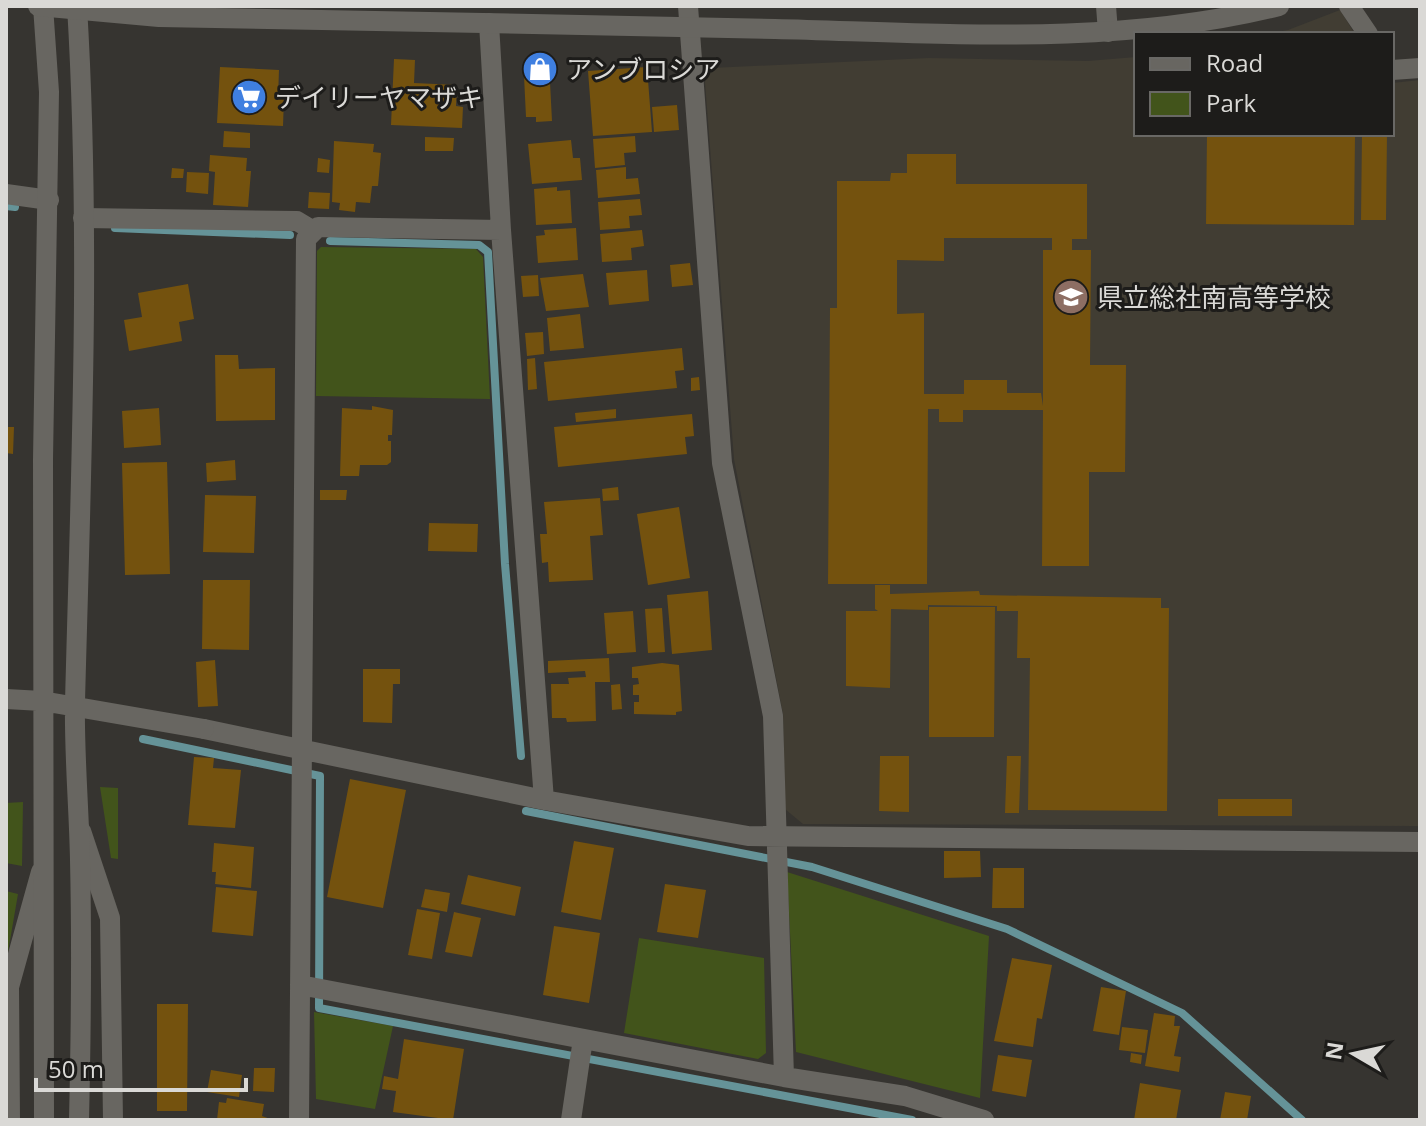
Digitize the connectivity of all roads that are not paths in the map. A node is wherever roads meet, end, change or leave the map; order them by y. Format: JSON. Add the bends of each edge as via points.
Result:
{"nodes":[{"id":1,"x":41,"y":6,"type":"edge"},
{"id":2,"x":688,"y":6,"type":"edge"},
{"id":3,"x":1106,"y":6,"type":"edge"},
{"id":4,"x":1279,"y":6,"type":"edge"},
{"id":5,"x":1349,"y":6,"type":"edge"},
{"id":6,"x":77,"y":9,"type":"edge"},
{"id":7,"x":489,"y":23,"type":"junction"},
{"id":8,"x":688,"y":27,"type":"junction"},
{"id":9,"x":1108,"y":32,"type":"junction"},
{"id":10,"x":1367,"y":32,"type":"edge"},
{"id":11,"x":1420,"y":68,"type":"edge"},
{"id":12,"x":1394,"y":70,"type":"edge"},
{"id":13,"x":6,"y":194,"type":"edge"},
{"id":14,"x":49,"y":200,"type":"junction"},
{"id":15,"x":83,"y":218,"type":"junction"},
{"id":16,"x":312,"y":230,"type":"junction"},
{"id":17,"x":501,"y":230,"type":"junction"},
{"id":18,"x":6,"y":699,"type":"edge"},
{"id":19,"x":42,"y":701,"type":"junction"},
{"id":20,"x":75,"y":707,"type":"junction"},
{"id":21,"x":302,"y":764,"type":"junction"},
{"id":22,"x":544,"y":800,"type":"junction"},
{"id":23,"x":79,"y":823,"type":"junction"},
{"id":24,"x":1420,"y":842,"type":"edge"},
{"id":25,"x":777,"y":853,"type":"junction"},
{"id":26,"x":42,"y":868,"type":"junction"},
{"id":27,"x":312,"y":987,"type":"junction"},
{"id":28,"x":581,"y":1052,"type":"junction"},
{"id":29,"x":784,"y":1077,"type":"junction"},
{"id":30,"x":10,"y":1120,"type":"edge"},
{"id":31,"x":44,"y":1120,"type":"edge"},
{"id":32,"x":79,"y":1120,"type":"edge"},
{"id":33,"x":113,"y":1120,"type":"edge"},
{"id":34,"x":299,"y":1120,"type":"edge"},
{"id":35,"x":571,"y":1120,"type":"edge"},
{"id":36,"x":984,"y":1120,"type":"edge"}],
"edges":[{"from":1,"to":6,"type":"street"},
{"from":1,"to":14,"type":"street","via":[[49,92]]},
{"from":2,"to":8,"type":"street"},
{"from":3,"to":9,"type":"street"},
{"from":4,"to":9,"type":"street","via":[[1199,25]]},
{"from":5,"to":10,"type":"street"},
{"from":6,"to":7,"type":"street"},
{"from":6,"to":15,"type":"street"},
{"from":7,"to":8,"type":"street"},
{"from":7,"to":17,"type":"street"},
{"from":8,"to":9,"type":"street"},
{"from":8,"to":25,"type":"street","via":[[722,463],[773,716]]},
{"from":11,"to":12,"type":"street"},
{"from":13,"to":14,"type":"street"},
{"from":14,"to":19,"type":"street"},
{"from":15,"to":16,"type":"street","via":[[297,221]]},
{"from":15,"to":20,"type":"street"},
{"from":16,"to":17,"type":"street"},
{"from":16,"to":21,"type":"street","via":[[306,239]]},
{"from":17,"to":22,"type":"street"},
{"from":18,"to":19,"type":"street"},
{"from":19,"to":20,"type":"street"},
{"from":19,"to":26,"type":"street"},
{"from":20,"to":21,"type":"street","via":[[204,729]]},
{"from":20,"to":23,"type":"street"},
{"from":21,"to":22,"type":"street"},
{"from":21,"to":27,"type":"street"},
{"from":22,"to":25,"type":"street","via":[[748,836]]},
{"from":23,"to":32,"type":"street"},
{"from":23,"to":33,"type":"street","via":[[110,918]]},
{"from":24,"to":25,"type":"street"},
{"from":25,"to":29,"type":"street"},
{"from":26,"to":30,"type":"street","via":[[9,987]]},
{"from":26,"to":31,"type":"street"},
{"from":27,"to":28,"type":"street"},
{"from":27,"to":34,"type":"street"},
{"from":28,"to":29,"type":"street"},
{"from":28,"to":35,"type":"street"},
{"from":29,"to":36,"type":"street","via":[[905,1096]]}]}
